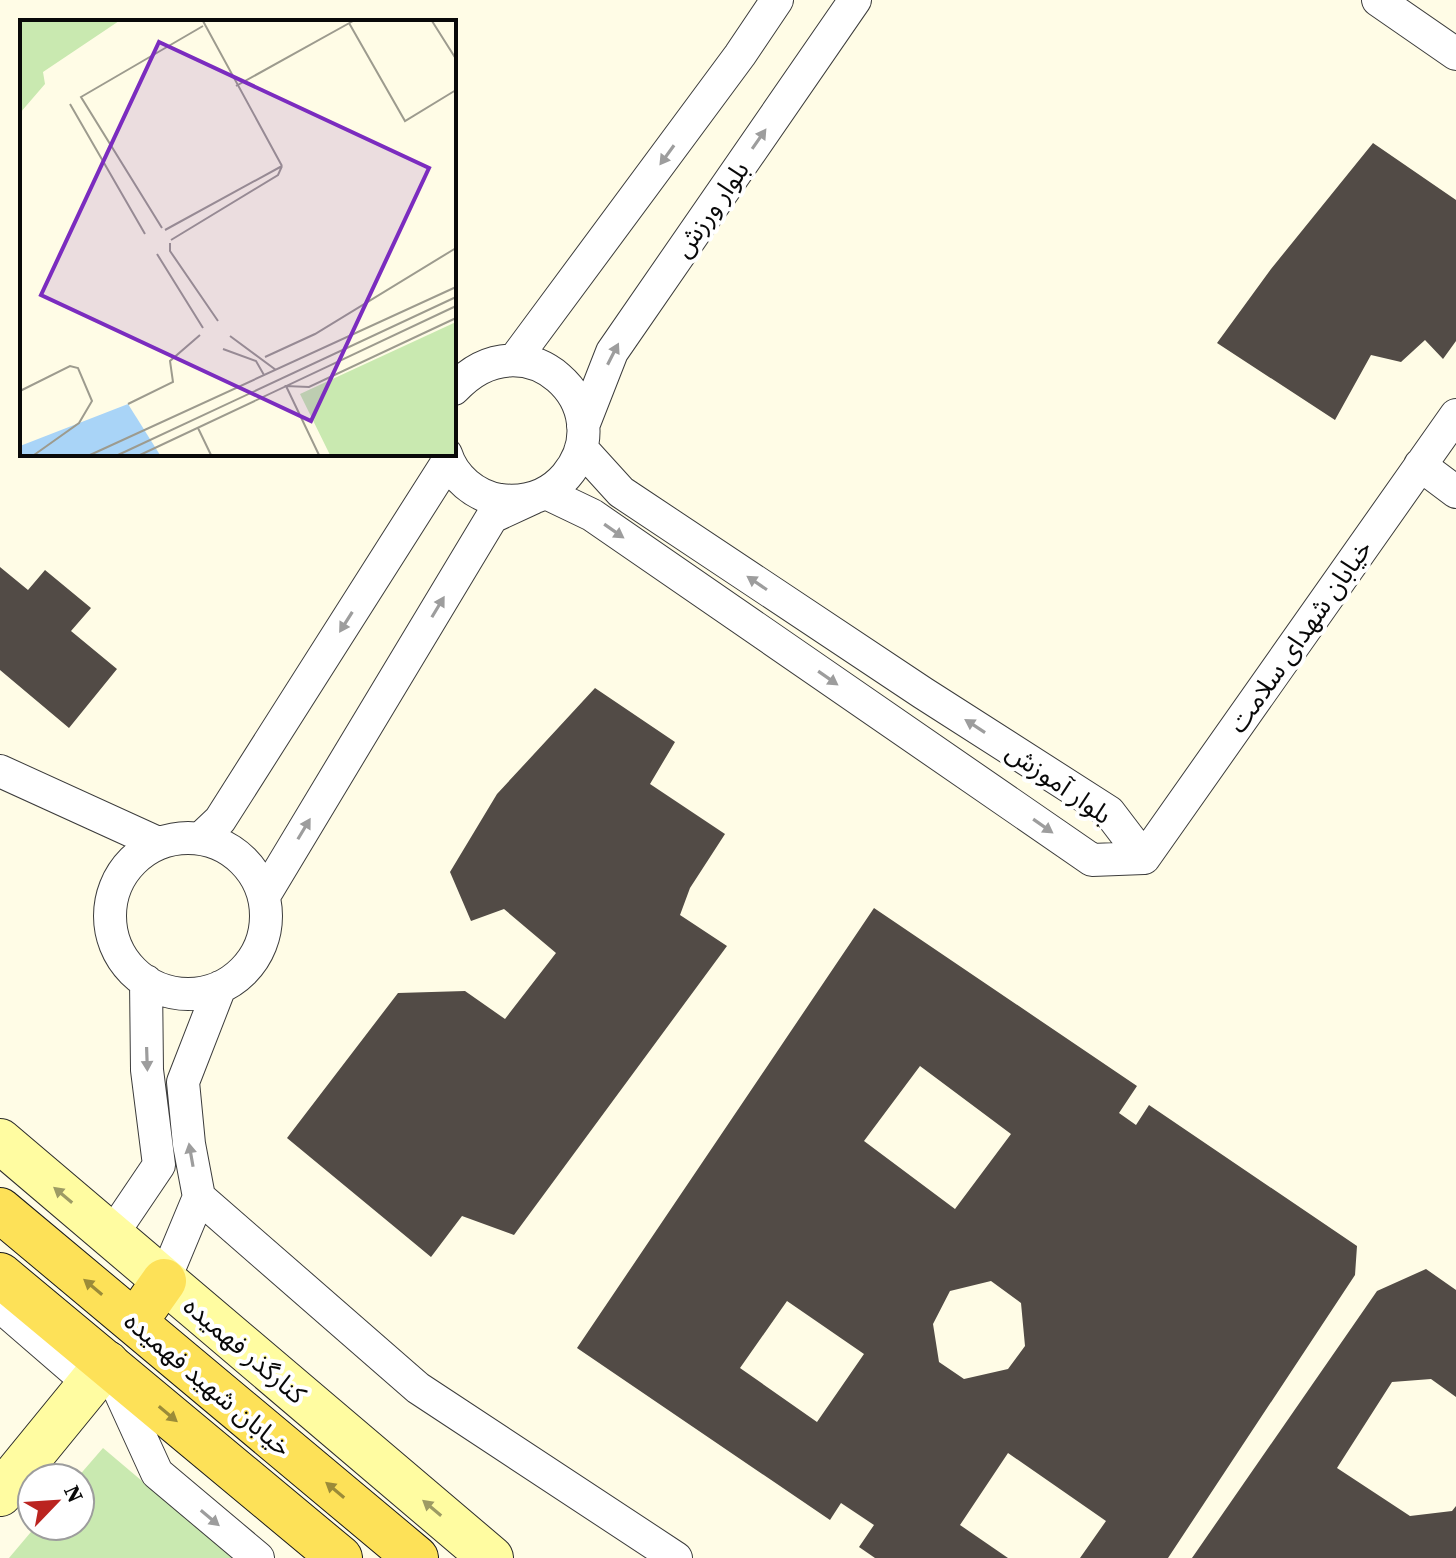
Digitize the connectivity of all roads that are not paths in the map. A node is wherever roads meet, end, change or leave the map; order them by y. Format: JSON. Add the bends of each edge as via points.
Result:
{"nodes":[{"id":1,"x":777,"y":0,"type":"edge"},
{"id":2,"x":855,"y":0,"type":"edge"},
{"id":3,"x":1378,"y":0,"type":"edge"},
{"id":4,"x":1456,"y":54,"type":"edge"},
{"id":5,"x":515,"y":359,"type":"junction"},
{"id":6,"x":456,"y":387,"type":"edge"},
{"id":7,"x":1456,"y":415,"type":"edge"},
{"id":8,"x":582,"y":437,"type":"junction"},
{"id":9,"x":447,"y":458,"type":"edge"},
{"id":10,"x":1420,"y":465,"type":"junction"},
{"id":11,"x":1456,"y":492,"type":"edge"},
{"id":12,"x":540,"y":496,"type":"junction"},
{"id":13,"x":923,"y":693,"type":"junction"},
{"id":14,"x":899,"y":726,"type":"junction"},
{"id":15,"x":0,"y":771,"type":"edge"},
{"id":16,"x":201,"y":838,"type":"junction"},
{"id":17,"x":158,"y":843,"type":"junction"},
{"id":18,"x":1144,"y":858,"type":"junction"},
{"id":19,"x":264,"y":896,"type":"junction"},
{"id":20,"x":146,"y":981,"type":"junction"},
{"id":21,"x":220,"y":987,"type":"junction"},
{"id":22,"x":0,"y":1141,"type":"edge"},
{"id":23,"x":199,"y":1197,"type":"junction"},
{"id":24,"x":0,"y":1210,"type":"edge"},
{"id":25,"x":111,"y":1236,"type":"junction"},
{"id":26,"x":0,"y":1275,"type":"edge"},
{"id":27,"x":164,"y":1281,"type":"junction"},
{"id":28,"x":0,"y":1306,"type":"edge"},
{"id":29,"x":135,"y":1322,"type":"junction"},
{"id":30,"x":98,"y":1374,"type":"junction"},
{"id":31,"x":0,"y":1494,"type":"edge"},
{"id":32,"x":258,"y":1558,"type":"edge"},
{"id":33,"x":340,"y":1558,"type":"edge"},
{"id":34,"x":416,"y":1558,"type":"edge"},
{"id":35,"x":491,"y":1558,"type":"edge"},
{"id":36,"x":676,"y":1558,"type":"edge"}],
"edges":[{"from":1,"to":5,"type":"street","one_way":true},
{"from":8,"to":2,"type":"street","name":"بلوار ورزش","one_way":true,"via":[[612,352]]},
{"from":3,"to":4,"type":"street"},
{"from":5,"to":6,"type":"street","via":[[491,362]]},
{"from":5,"to":8,"type":"street","via":[[553,372],[568,387],[578,405]]},
{"from":7,"to":10,"type":"street","name":"خیابان شهدای سلامت"},
{"from":8,"to":12,"type":"street","name":"بلوار ورزش","via":[[573,467]]},
{"from":13,"to":8,"type":"street","name":"بلوار آموزش","one_way":true,"via":[[621,492]]},
{"from":9,"to":12,"type":"street","via":[[459,478],[494,499]]},
{"from":9,"to":16,"type":"street","one_way":true,"via":[[220,820]]},
{"from":10,"to":11,"type":"street"},
{"from":10,"to":18,"type":"street","name":"خیابان شهدای سلامت"},
{"from":12,"to":14,"type":"street","name":"بلوار آموزش","one_way":true,"via":[[592,515]]},
{"from":19,"to":12,"type":"street","one_way":true,"via":[[492,517]]},
{"from":13,"to":14,"type":"street"},
{"from":18,"to":13,"type":"street","name":"بلوار آموزش","one_way":true,"via":[[1109,812]]},
{"from":14,"to":18,"type":"street","name":"بلوار آموزش","one_way":true,"via":[[1092,860]]},
{"from":15,"to":17,"type":"street"},
{"from":16,"to":17,"type":"street"},
{"from":16,"to":19,"type":"street","via":[[241,858]]},
{"from":17,"to":20,"type":"street","via":[[122,874],[110,920],[115,944]]},
{"from":19,"to":21,"type":"street","via":[[263,940],[238,976]]},
{"from":20,"to":21,"type":"street","via":[[169,992],[195,994]]},
{"from":20,"to":25,"type":"street","one_way":true,"via":[[147,1070],[159,1165]]},
{"from":23,"to":21,"type":"street","one_way":true,"via":[[183,1082]]},
{"from":25,"to":22,"type":"street","name":"کنارگذر فهمیده","one_way":true},
{"from":23,"to":27,"type":"street"},
{"from":23,"to":36,"type":"street","via":[[418,1388]]},
{"from":29,"to":24,"type":"main road","name":"خیابان شهید فهمیده","one_way":true},
{"from":25,"to":27,"type":"street","name":"کنارگذر فهمیده"},
{"from":26,"to":30,"type":"main road","name":"خیابان شهید فهمیده"},
{"from":27,"to":29,"type":"main road"},
{"from":35,"to":27,"type":"street","name":"کنارگذر فهمیده","one_way":true},
{"from":28,"to":30,"type":"street"},
{"from":34,"to":29,"type":"main road","name":"خیابان شهید فهمیده","one_way":true},
{"from":30,"to":31,"type":"street"},
{"from":30,"to":32,"type":"street","one_way":true,"via":[[157,1473]]},
{"from":30,"to":33,"type":"main road","name":"خیابان شهید فهمیده","one_way":true}]}
